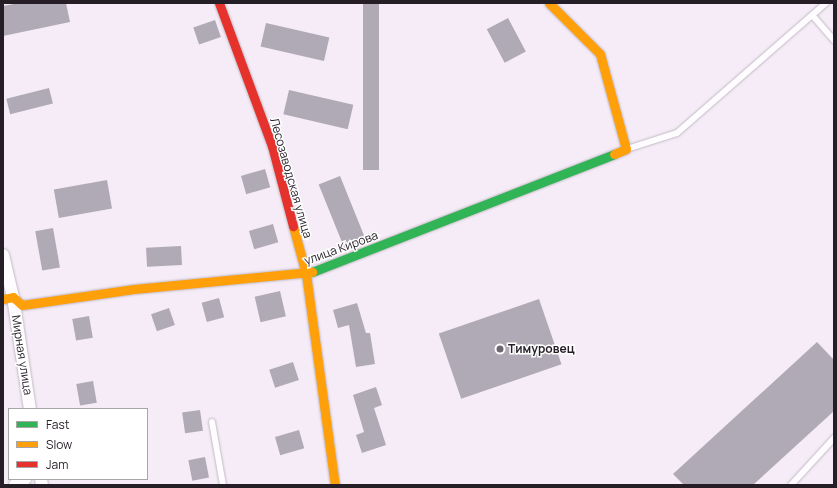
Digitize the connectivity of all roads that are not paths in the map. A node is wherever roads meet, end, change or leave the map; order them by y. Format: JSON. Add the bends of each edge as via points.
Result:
{"nodes":[{"id":1,"x":219,"y":3,"type":"edge"},
{"id":2,"x":549,"y":3,"type":"edge"},
{"id":3,"x":826,"y":3,"type":"edge"},
{"id":4,"x":813,"y":16,"type":"junction"},
{"id":5,"x":834,"y":40,"type":"edge"},
{"id":6,"x":626,"y":149,"type":"junction"},
{"id":7,"x":3,"y":255,"type":"edge"},
{"id":8,"x":306,"y":274,"type":"junction"},
{"id":9,"x":8,"y":298,"type":"edge"},
{"id":10,"x":30,"y":408,"type":"edge"},
{"id":11,"x":212,"y":422,"type":"dead end"},
{"id":12,"x":834,"y":438,"type":"edge"},
{"id":13,"x":23,"y":480,"type":"edge"},
{"id":14,"x":14,"y":485,"type":"edge"},
{"id":15,"x":223,"y":485,"type":"edge"},
{"id":16,"x":335,"y":485,"type":"edge"},
{"id":17,"x":791,"y":485,"type":"edge"}],
"edges":[{"from":1,"to":8,"type":"street","name":"Лесозаводская улица","via":[[272,146]]},
{"from":2,"to":6,"type":"street","via":[[600,54]]},
{"from":3,"to":4,"type":"lane"},
{"from":4,"to":5,"type":"lane"},
{"from":4,"to":6,"type":"lane","via":[[677,133]]},
{"from":6,"to":8,"type":"street","name":"улица Кирова"},
{"from":7,"to":9,"type":"street","name":"Мирная улица"},
{"from":8,"to":9,"type":"street","name":"улица Кирова","via":[[134,289],[22,305]]},
{"from":8,"to":16,"type":"street","name":"Лесозаводская улица"},
{"from":9,"to":10,"type":"street","name":"Мирная улица"},
{"from":11,"to":15,"type":"lane"},
{"from":12,"to":17,"type":"lane"},
{"from":13,"to":14,"type":"street"}]}
